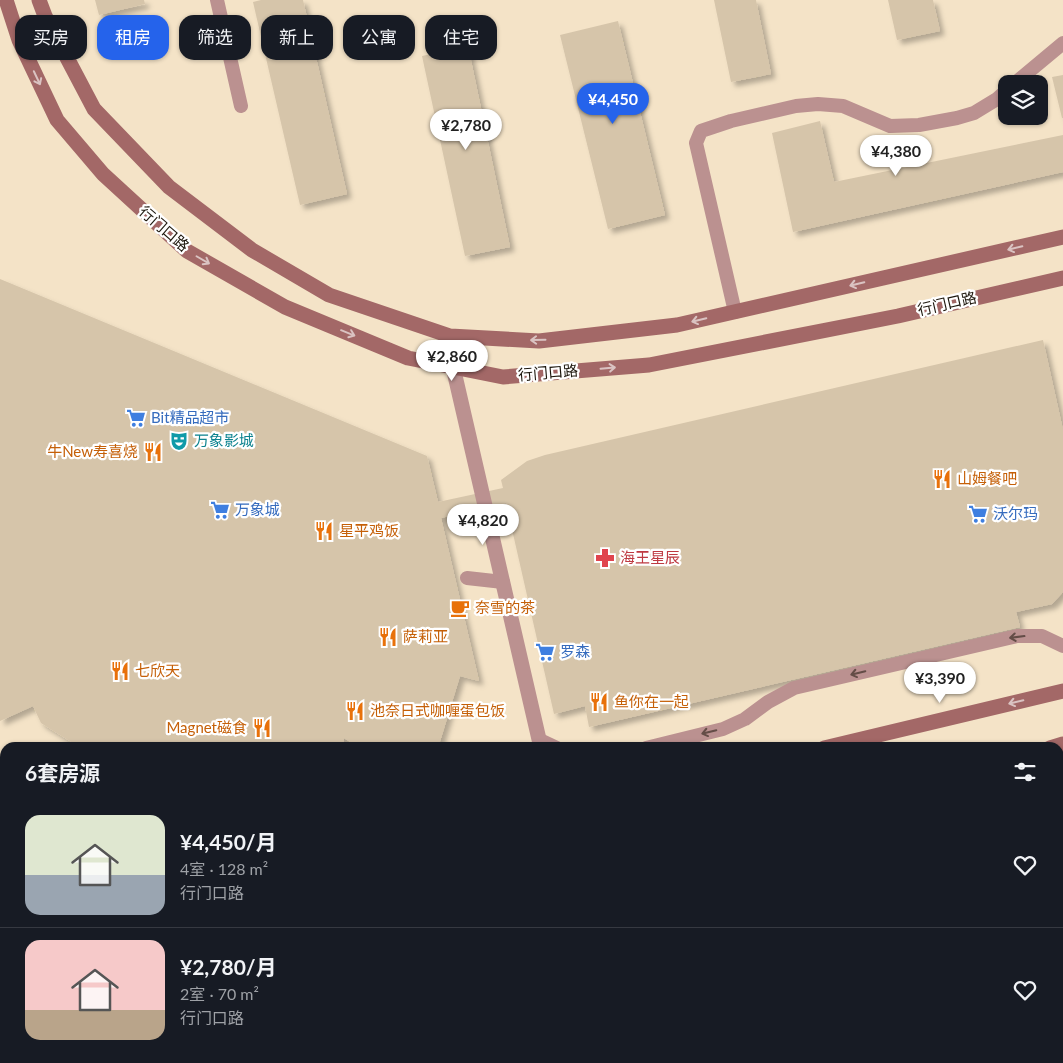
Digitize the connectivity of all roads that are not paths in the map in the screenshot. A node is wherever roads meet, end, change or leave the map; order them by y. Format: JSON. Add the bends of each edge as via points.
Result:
{"nodes":[{"id":1,"x":6,"y":0,"type":"edge"},
{"id":2,"x":40,"y":0,"type":"edge"},
{"id":3,"x":217,"y":0,"type":"edge"},
{"id":4,"x":1063,"y":43,"type":"edge"},
{"id":5,"x":1025,"y":75,"type":"edge"},
{"id":6,"x":998,"y":98,"type":"edge"},
{"id":7,"x":241,"y":106,"type":"dead end"},
{"id":8,"x":1063,"y":238,"type":"edge"},
{"id":9,"x":1063,"y":278,"type":"edge"},
{"id":10,"x":735,"y":312,"type":"junction"},
{"id":11,"x":453,"y":367,"type":"junction"},
{"id":12,"x":467,"y":578,"type":"dead end"},
{"id":13,"x":503,"y":582,"type":"junction"},
{"id":14,"x":1063,"y":646,"type":"edge"},
{"id":15,"x":1063,"y":691,"type":"edge"},
{"id":16,"x":540,"y":742,"type":"edge"},
{"id":17,"x":670,"y":742,"type":"edge"},
{"id":18,"x":849,"y":742,"type":"edge"}],
"edges":[{"from":1,"to":11,"type":"street","name":"行门口路","one_way":true,"via":[[19,40],[57,120],[103,174],[187,251],[284,308],[408,358]]},
{"from":10,"to":2,"type":"street","one_way":true,"via":[[677,325],[539,341],[450,336],[329,295],[252,250],[168,187],[94,109],[45,16]]},
{"from":3,"to":7,"type":"lane"},
{"from":4,"to":5,"type":"lane"},
{"from":6,"to":10,"type":"lane","via":[[974,113],[919,125],[890,126],[843,106],[818,104],[796,106],[701,130],[696,143]]},
{"from":8,"to":10,"type":"street","one_way":true},
{"from":11,"to":9,"type":"street","name":"行门口路","one_way":true,"via":[[502,377],[649,365],[898,316]]},
{"from":11,"to":13,"type":"street"},
{"from":12,"to":13,"type":"lane"},
{"from":13,"to":16,"type":"street"},
{"from":14,"to":17,"type":"lane","one_way":true,"via":[[1042,636],[1018,636],[794,688],[745,719],[722,729]]},
{"from":15,"to":18,"type":"street","one_way":true}]}
